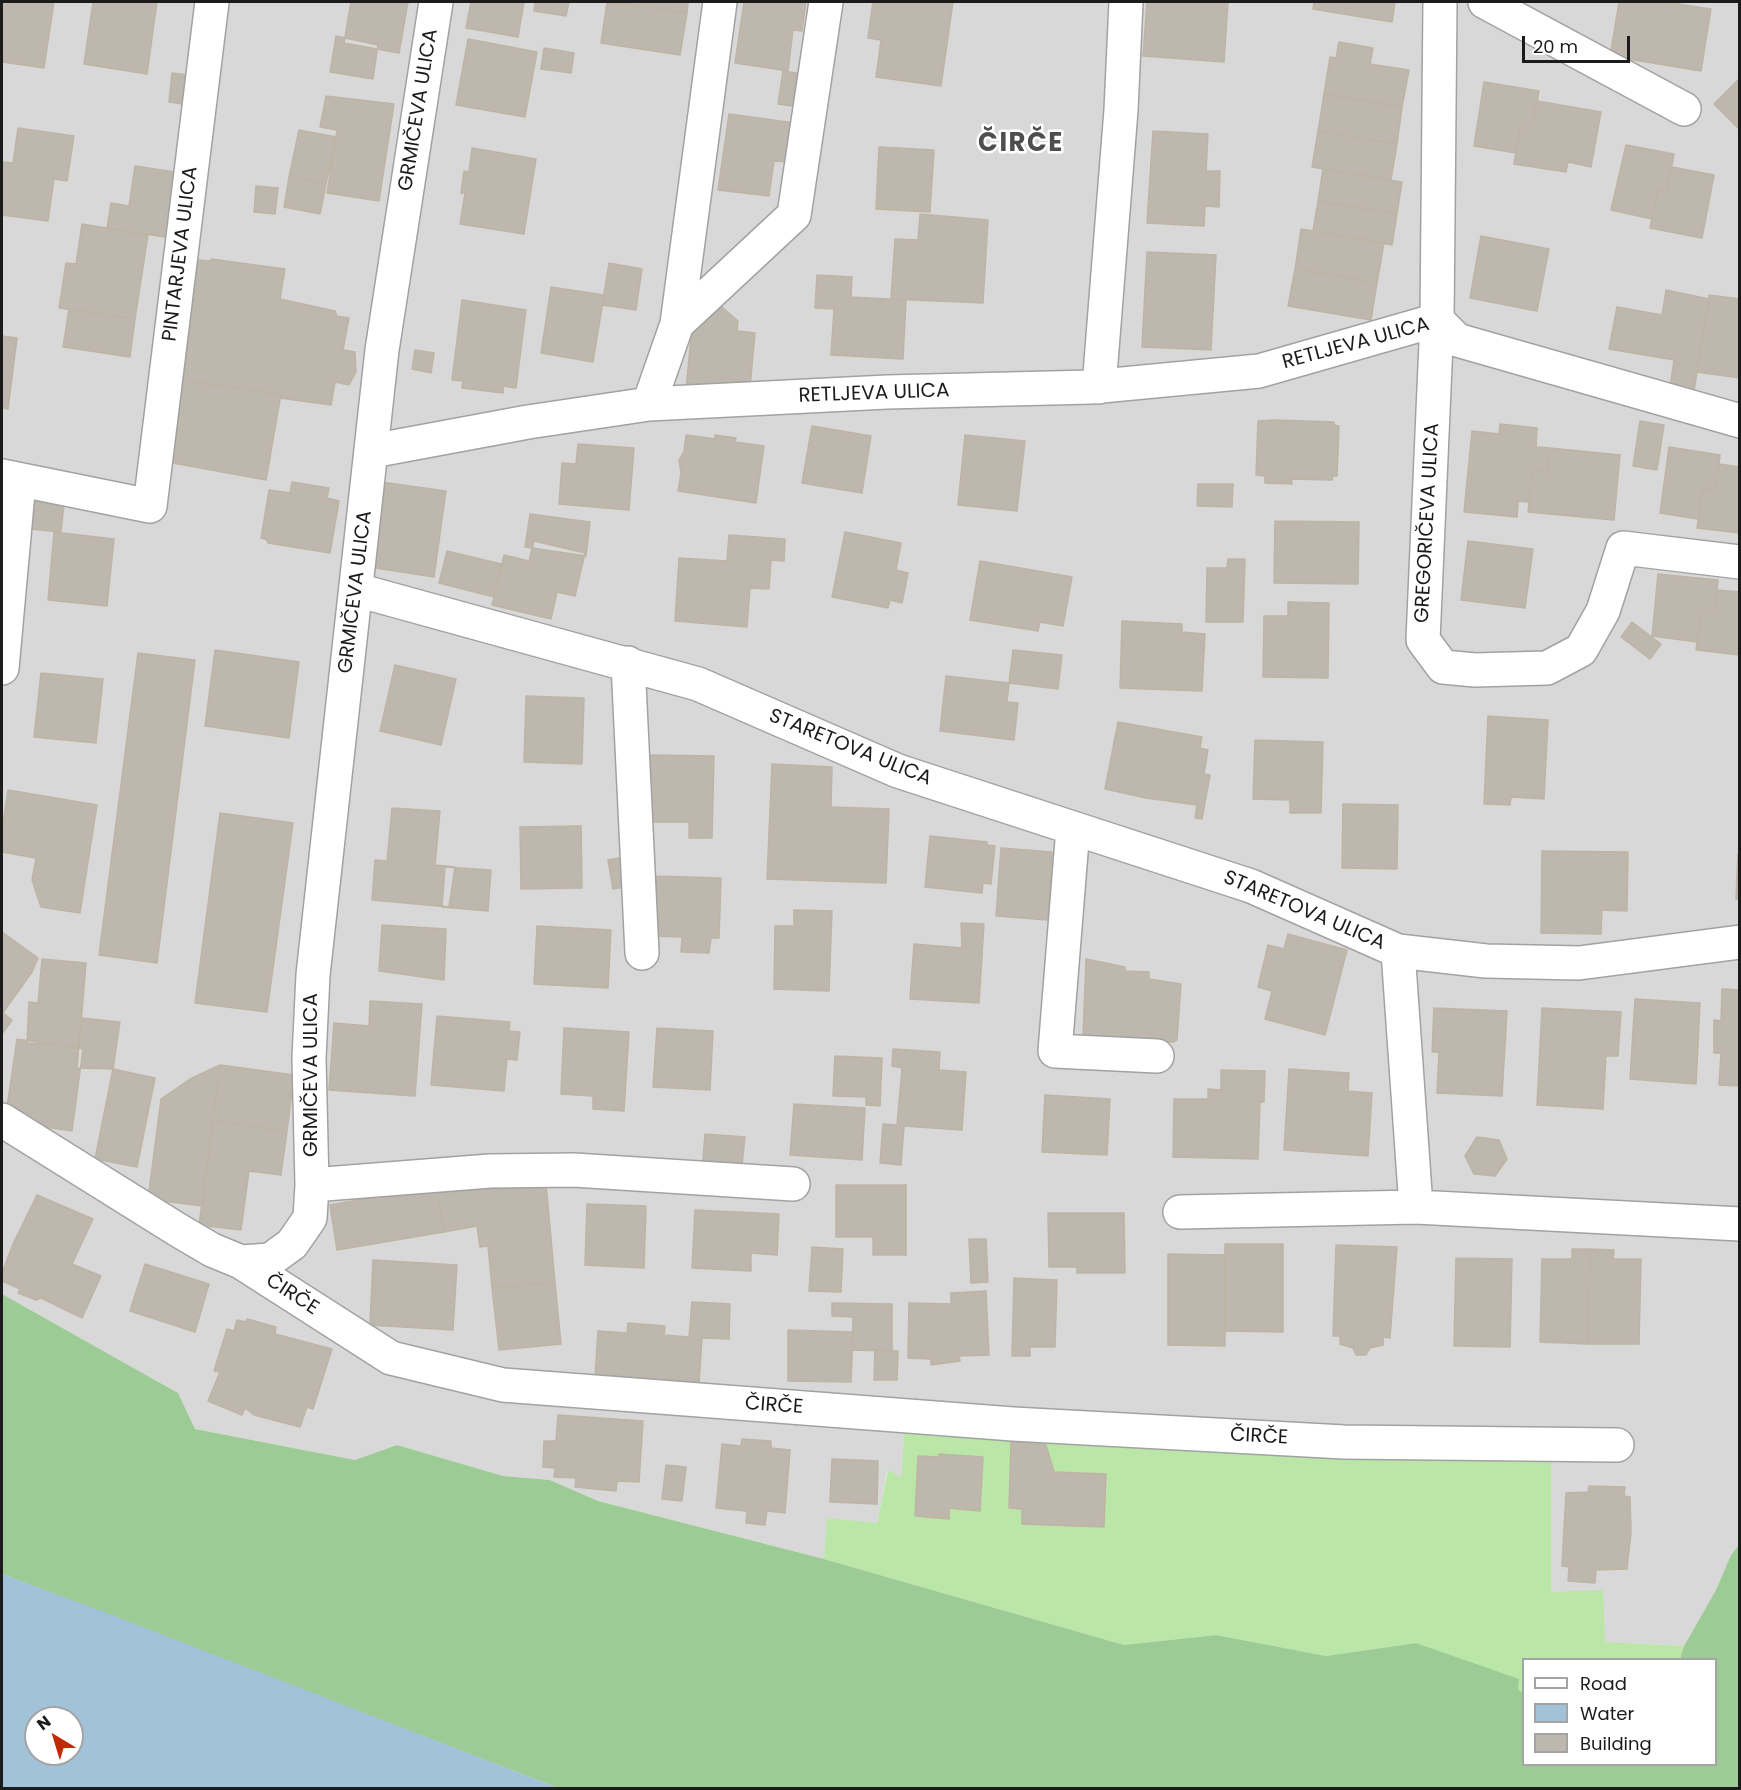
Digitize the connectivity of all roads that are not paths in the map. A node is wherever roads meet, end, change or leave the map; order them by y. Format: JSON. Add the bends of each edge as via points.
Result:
{"nodes":[{"id":1,"x":212,"y":2,"type":"edge"},
{"id":2,"x":436,"y":2,"type":"edge"},
{"id":3,"x":720,"y":2,"type":"edge"},
{"id":4,"x":826,"y":2,"type":"edge"},
{"id":5,"x":1126,"y":2,"type":"edge"},
{"id":6,"x":1440,"y":2,"type":"edge"},
{"id":7,"x":1485,"y":2,"type":"edge"},
{"id":8,"x":1684,"y":109,"type":"dead end"},
{"id":9,"x":1437,"y":320,"type":"junction"},
{"id":10,"x":677,"y":324,"type":"junction"},
{"id":11,"x":1099,"y":387,"type":"junction"},
{"id":12,"x":649,"y":404,"type":"junction"},
{"id":13,"x":1740,"y":421,"type":"edge"},
{"id":14,"x":372,"y":451,"type":"junction"},
{"id":15,"x":10,"y":478,"type":"edge"},
{"id":16,"x":1740,"y":562,"type":"edge"},
{"id":17,"x":357,"y":590,"type":"junction"},
{"id":18,"x":628,"y":663,"type":"junction"},
{"id":19,"x":2,"y":668,"type":"edge"},
{"id":20,"x":1073,"y":828,"type":"junction"},
{"id":21,"x":1740,"y":942,"type":"edge"},
{"id":22,"x":1398,"y":951,"type":"junction"},
{"id":23,"x":642,"y":953,"type":"dead end"},
{"id":24,"x":1157,"y":1056,"type":"dead end"},
{"id":25,"x":2,"y":1120,"type":"edge"},
{"id":26,"x":793,"y":1184,"type":"dead end"},
{"id":27,"x":312,"y":1185,"type":"junction"},
{"id":28,"x":1416,"y":1207,"type":"junction"},
{"id":29,"x":1180,"y":1212,"type":"dead end"},
{"id":30,"x":1740,"y":1224,"type":"edge"},
{"id":31,"x":241,"y":1262,"type":"junction"},
{"id":32,"x":1617,"y":1445,"type":"dead end"}],
"edges":[{"from":1,"to":15,"type":"street","name":"PINTARJEVA ULICA","via":[[150,506]]},
{"from":2,"to":14,"type":"street","name":"GRMIČEVA ULICA","via":[[382,350]]},
{"from":3,"to":10,"type":"street"},
{"from":4,"to":10,"type":"street","via":[[794,215]]},
{"from":5,"to":11,"type":"street"},
{"from":6,"to":9,"type":"street","name":"GREGORIČEVA ULICA"},
{"from":7,"to":8,"type":"street"},
{"from":9,"to":11,"type":"street","name":"RETLJEVA ULICA","via":[[1259,371]]},
{"from":9,"to":13,"type":"street","name":"RETLJEVA ULICA","via":[[1457,340]]},
{"from":9,"to":16,"type":"street","name":"GREGORIČEVA ULICA","via":[[1423,640],[1443,667],[1547,668],[1581,650],[1603,611],[1623,548]]},
{"from":10,"to":12,"type":"street"},
{"from":11,"to":12,"type":"street","name":"RETLJEVA ULICA","via":[[887,392]]},
{"from":12,"to":14,"type":"street","name":"RETLJEVA ULICA"},
{"from":14,"to":17,"type":"street","name":"GRMIČEVA ULICA"},
{"from":15,"to":19,"type":"street"},
{"from":17,"to":18,"type":"street","name":"STARETOVA ULICA"},
{"from":17,"to":27,"type":"street","name":"GRMIČEVA ULICA","via":[[313,975],[309,1058]]},
{"from":18,"to":20,"type":"street","name":"STARETOVA ULICA","via":[[698,684],[898,771]]},
{"from":18,"to":23,"type":"street"},
{"from":20,"to":22,"type":"street","name":"STARETOVA ULICA","via":[[1251,885]]},
{"from":20,"to":24,"type":"street","via":[[1055,1051]]},
{"from":21,"to":22,"type":"street","name":"STARETOVA ULICA","via":[[1579,963],[1486,961]]},
{"from":22,"to":28,"type":"street","name":"STARETOVA ULICA"},
{"from":25,"to":31,"type":"street","name":"ČIRČE","via":[[186,1235]]},
{"from":26,"to":27,"type":"street","name":"GRMIČEVA ULICA","via":[[574,1170],[490,1170]]},
{"from":27,"to":31,"type":"street","name":"GRMIČEVA ULICA","via":[[310,1218],[292,1244],[270,1260]]},
{"from":28,"to":29,"type":"street"},
{"from":28,"to":30,"type":"street"},
{"from":31,"to":32,"type":"street","name":"ČIRČE","via":[[391,1358],[503,1385],[1048,1426],[1344,1442]]}]}
